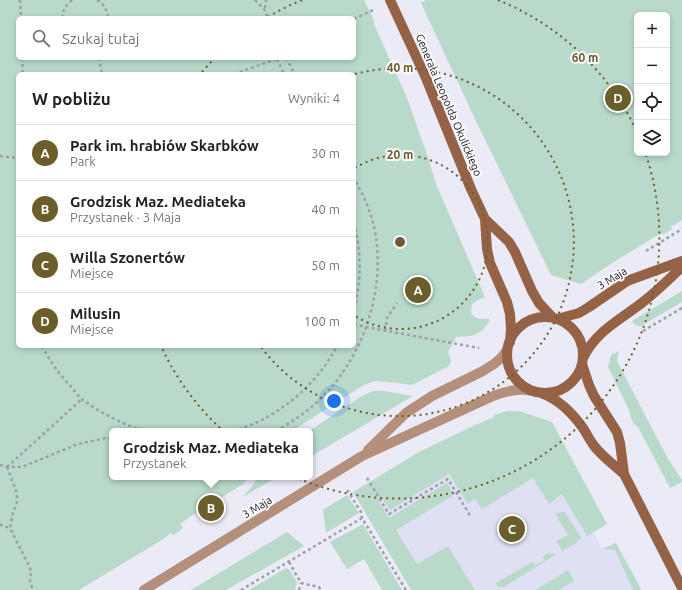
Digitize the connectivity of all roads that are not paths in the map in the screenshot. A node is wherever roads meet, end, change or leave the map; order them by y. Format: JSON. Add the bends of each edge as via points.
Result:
{"nodes":[{"id":1,"x":390,"y":0,"type":"edge"},
{"id":2,"x":485,"y":219,"type":"junction"},
{"id":3,"x":682,"y":261,"type":"edge"},
{"id":4,"x":682,"y":267,"type":"edge"},
{"id":5,"x":555,"y":318,"type":"junction"},
{"id":6,"x":509,"y":346,"type":"junction"},
{"id":7,"x":582,"y":361,"type":"junction"},
{"id":8,"x":536,"y":391,"type":"junction"},
{"id":9,"x":362,"y":456,"type":"junction"},
{"id":10,"x":624,"y":474,"type":"junction"},
{"id":11,"x":682,"y":588,"type":"edge"},
{"id":12,"x":144,"y":590,"type":"edge"}],
"edges":[{"from":1,"to":2,"type":"street","name":"Generała Leopolda Okulickiego"},
{"from":2,"to":5,"type":"street","name":"Generała Leopolda Okulickiego","via":[[509,242],[539,303]]},
{"from":2,"to":6,"type":"street","name":"Generała Leopolda Okulickiego","via":[[490,263],[510,314]]},
{"from":3,"to":5,"type":"street","name":"3 Maja","via":[[627,281],[579,313]]},
{"from":4,"to":7,"type":"street","via":[[648,299],[606,329],[590,346]]},
{"from":5,"to":6,"type":"street","via":[[539,318],[527,322],[516,330]]},
{"from":5,"to":7,"type":"street","via":[[577,334],[582,346]]},
{"from":6,"to":8,"type":"street","via":[[511,371],[526,388]]},
{"from":6,"to":9,"type":"street","name":"3 Maja","via":[[494,364],[432,396],[406,413]]},
{"from":7,"to":8,"type":"street","via":[[576,377],[566,387],[552,392]]},
{"from":7,"to":10,"type":"street","via":[[594,396],[617,432]]},
{"from":8,"to":9,"type":"street","name":"3 Maja","via":[[507,391],[493,396]]},
{"from":8,"to":10,"type":"street","via":[[550,397],[573,415],[594,446]]},
{"from":9,"to":12,"type":"street","name":"3 Maja"},
{"from":10,"to":11,"type":"street"}]}
